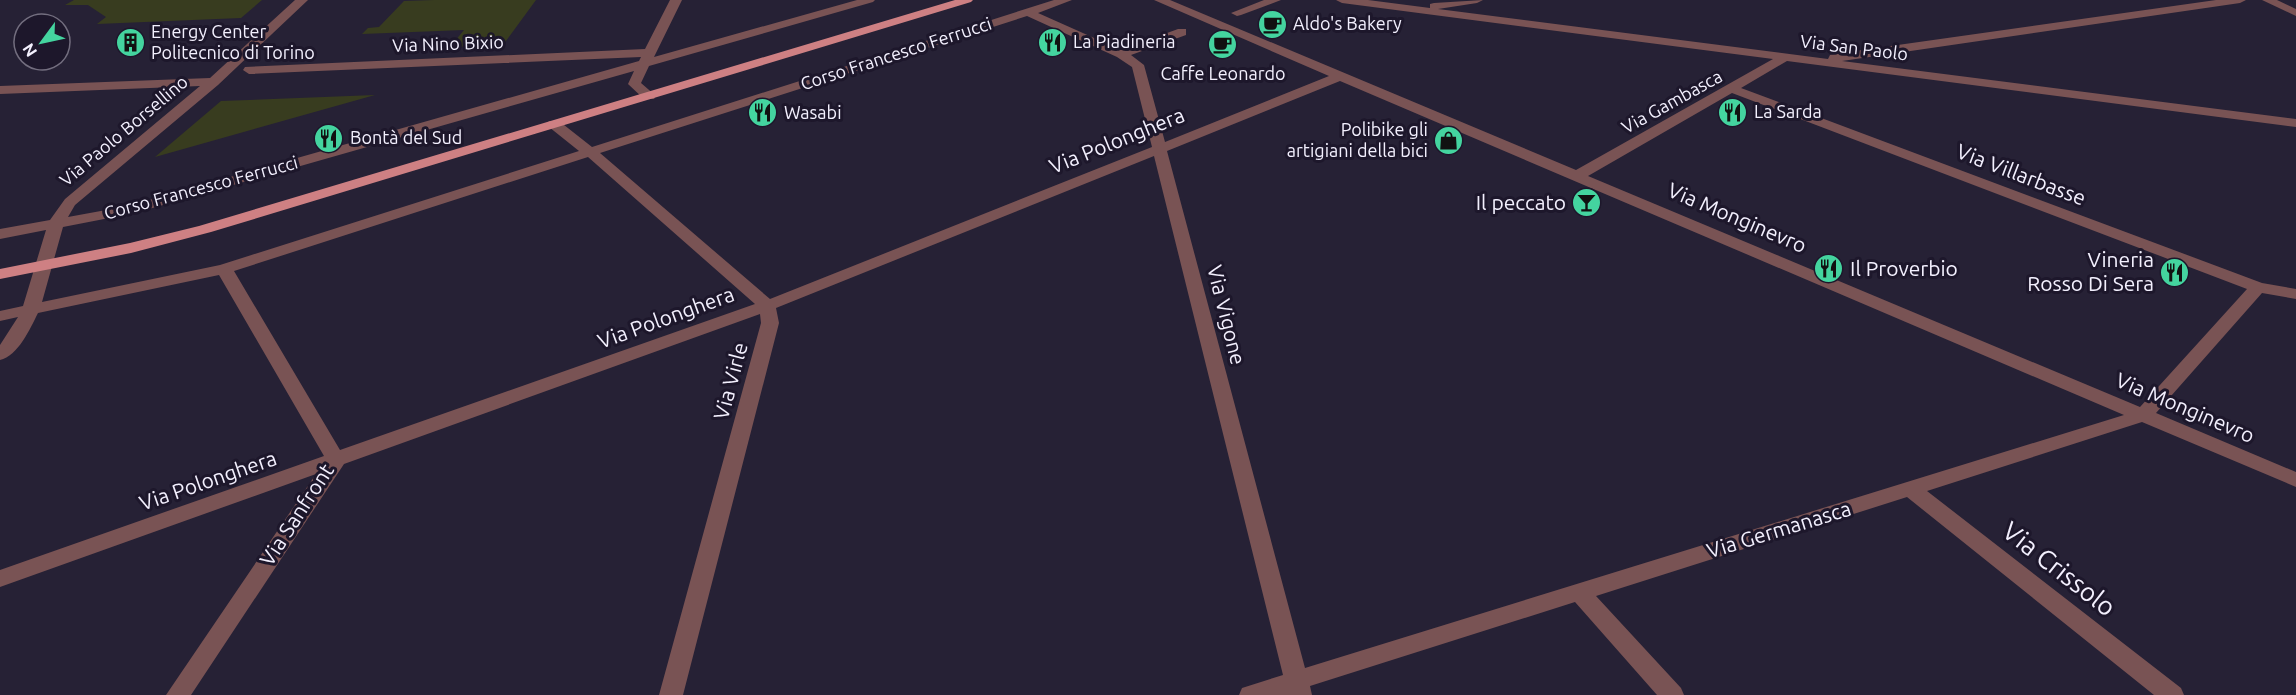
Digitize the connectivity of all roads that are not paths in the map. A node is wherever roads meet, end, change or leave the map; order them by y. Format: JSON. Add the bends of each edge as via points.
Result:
{"nodes":[{"id":1,"x":302,"y":0,"type":"edge"},
{"id":2,"x":676,"y":0,"type":"edge"},
{"id":3,"x":869,"y":0,"type":"edge"},
{"id":4,"x":967,"y":0,"type":"edge"},
{"id":5,"x":1066,"y":0,"type":"edge"},
{"id":6,"x":1160,"y":0,"type":"edge"},
{"id":7,"x":1275,"y":0,"type":"edge"},
{"id":8,"x":1342,"y":0,"type":"edge"},
{"id":9,"x":1477,"y":0,"type":"edge"},
{"id":10,"x":2240,"y":0,"type":"edge"},
{"id":11,"x":2268,"y":0,"type":"edge"},
{"id":12,"x":1408,"y":9,"type":"junction"},
{"id":13,"x":1028,"y":12,"type":"junction"},
{"id":14,"x":1237,"y":13,"type":"dead end"},
{"id":15,"x":2296,"y":13,"type":"edge"},
{"id":16,"x":1182,"y":32,"type":"dead end"},
{"id":17,"x":1121,"y":54,"type":"junction"},
{"id":18,"x":1784,"y":58,"type":"junction"},
{"id":19,"x":646,"y":59,"type":"junction"},
{"id":20,"x":1812,"y":61,"type":"junction"},
{"id":21,"x":249,"y":70,"type":"dead end"},
{"id":22,"x":1338,"y":76,"type":"junction"},
{"id":23,"x":213,"y":82,"type":"junction"},
{"id":24,"x":1733,"y":89,"type":"junction"},
{"id":25,"x":0,"y":90,"type":"edge"},
{"id":26,"x":649,"y":96,"type":"junction"},
{"id":27,"x":2296,"y":123,"type":"edge"},
{"id":28,"x":554,"y":124,"type":"junction"},
{"id":29,"x":1160,"y":148,"type":"junction"},
{"id":30,"x":588,"y":151,"type":"junction"},
{"id":31,"x":1577,"y":176,"type":"junction"},
{"id":32,"x":56,"y":224,"type":"junction"},
{"id":33,"x":0,"y":234,"type":"edge"},
{"id":34,"x":44,"y":265,"type":"junction"},
{"id":35,"x":224,"y":268,"type":"junction"},
{"id":36,"x":0,"y":274,"type":"edge"},
{"id":37,"x":2258,"y":287,"type":"junction"},
{"id":38,"x":2296,"y":294,"type":"edge"},
{"id":39,"x":767,"y":306,"type":"junction"},
{"id":40,"x":32,"y":309,"type":"junction"},
{"id":41,"x":0,"y":316,"type":"edge"},
{"id":42,"x":0,"y":355,"type":"edge"},
{"id":43,"x":2140,"y":416,"type":"junction"},
{"id":44,"x":336,"y":460,"type":"junction"},
{"id":45,"x":2296,"y":480,"type":"edge"},
{"id":46,"x":1910,"y":489,"type":"junction"},
{"id":47,"x":0,"y":579,"type":"edge"},
{"id":48,"x":1579,"y":592,"type":"junction"},
{"id":49,"x":1298,"y":688,"type":"edge"},
{"id":50,"x":178,"y":695,"type":"edge"},
{"id":51,"x":671,"y":695,"type":"edge"},
{"id":52,"x":1251,"y":695,"type":"edge"},
{"id":53,"x":1672,"y":695,"type":"edge"},
{"id":54,"x":2172,"y":695,"type":"edge"}],
"edges":[{"from":1,"to":23,"type":"street","name":"Via Paolo Borsellino"},
{"from":2,"to":19,"type":"street"},
{"from":3,"to":19,"type":"street","name":"Corso Francesco Ferrucci"},
{"from":4,"to":26,"type":"main road","name":"Corso Francesco Ferrucci"},
{"from":5,"to":13,"type":"street","name":"Corso Francesco Ferrucci"},
{"from":6,"to":22,"type":"street","name":"Via Monginevro"},
{"from":7,"to":14,"type":"street"},
{"from":8,"to":12,"type":"street","name":"Via San Paolo"},
{"from":9,"to":12,"type":"street","name":"Via San Paolo"},
{"from":10,"to":20,"type":"street"},
{"from":11,"to":15,"type":"street"},
{"from":12,"to":18,"type":"street","name":"Via San Paolo"},
{"from":13,"to":17,"type":"street","name":"Via Vigone"},
{"from":13,"to":30,"type":"street","name":"Corso Francesco Ferrucci"},
{"from":16,"to":17,"type":"street"},
{"from":17,"to":29,"type":"street","name":"Via Vigone","via":[[1138,65]]},
{"from":18,"to":20,"type":"street","name":"Via San Paolo"},
{"from":18,"to":24,"type":"street","name":"Via Gambasca"},
{"from":19,"to":21,"type":"street","name":"Via Nino Bixio"},
{"from":19,"to":26,"type":"street","via":[[634,84]]},
{"from":19,"to":32,"type":"street","name":"Corso Francesco Ferrucci","via":[[130,210]]},
{"from":20,"to":27,"type":"street","name":"Via San Paolo"},
{"from":22,"to":29,"type":"street","name":"Via Polonghera"},
{"from":22,"to":31,"type":"street","name":"Via Monginevro"},
{"from":23,"to":25,"type":"street"},
{"from":23,"to":32,"type":"street","name":"Via Paolo Borsellino","via":[[70,202]]},
{"from":24,"to":31,"type":"street","name":"Via Gambasca"},
{"from":24,"to":37,"type":"street","name":"Via Villarbasse"},
{"from":26,"to":28,"type":"main road","name":"Corso Francesco Ferrucci"},
{"from":28,"to":30,"type":"street"},
{"from":28,"to":34,"type":"main road","name":"Corso Francesco Ferrucci","via":[[194,232]]},
{"from":29,"to":39,"type":"street","name":"Via Polonghera"},
{"from":29,"to":49,"type":"street","name":"Via Vigone"},
{"from":30,"to":35,"type":"street","name":"Corso Francesco Ferrucci"},
{"from":30,"to":39,"type":"street"},
{"from":31,"to":43,"type":"street","name":"Via Monginevro"},
{"from":32,"to":33,"type":"street","name":"Corso Francesco Ferrucci"},
{"from":32,"to":34,"type":"street","name":"Via Paolo Borsellino"},
{"from":34,"to":36,"type":"main road","name":"Corso Francesco Ferrucci"},
{"from":34,"to":40,"type":"street","name":"Via Paolo Borsellino"},
{"from":35,"to":40,"type":"street","name":"Corso Francesco Ferrucci"},
{"from":35,"to":44,"type":"street","name":"Via Sanfront"},
{"from":37,"to":38,"type":"street","name":"Via Villarbasse"},
{"from":37,"to":43,"type":"street","name":"Via Germanasca"},
{"from":39,"to":44,"type":"street","name":"Via Polonghera"},
{"from":39,"to":51,"type":"street","name":"Via Virle","via":[[770,323]]},
{"from":40,"to":41,"type":"street","name":"Corso Francesco Ferrucci"},
{"from":40,"to":42,"type":"street","name":"Via Paolo Borsellino","via":[[16,341]]},
{"from":43,"to":45,"type":"street","name":"Via Monginevro"},
{"from":43,"to":46,"type":"street","name":"Via Germanasca"},
{"from":44,"to":47,"type":"street","name":"Via Polonghera"},
{"from":44,"to":50,"type":"street","name":"Via Sanfront"},
{"from":46,"to":48,"type":"street","name":"Via Germanasca"},
{"from":46,"to":54,"type":"street","name":"Via Crissolo"},
{"from":48,"to":49,"type":"street","name":"Via Germanasca"},
{"from":48,"to":53,"type":"street"},
{"from":49,"to":52,"type":"street","name":"Via Germanasca"}]}
